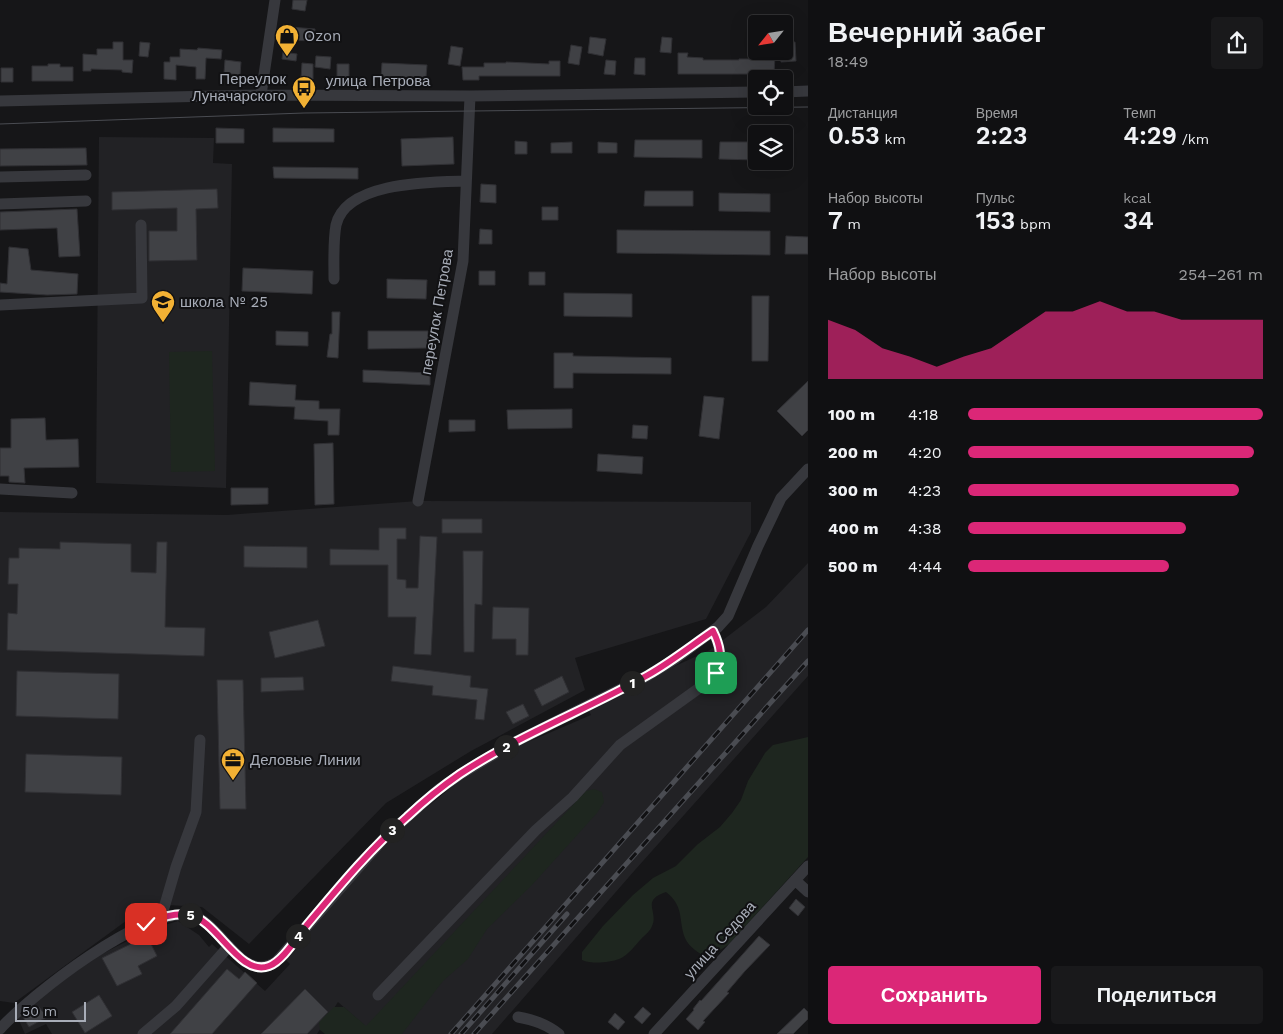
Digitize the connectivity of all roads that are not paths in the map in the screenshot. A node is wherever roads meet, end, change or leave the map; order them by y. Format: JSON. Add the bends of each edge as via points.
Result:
{"nodes":[{"id":1,"x":275,"y":0,"type":"edge"},
{"id":2,"x":808,"y":91,"type":"edge"},
{"id":3,"x":748,"y":92,"type":"edge"},
{"id":4,"x":793,"y":92,"type":"edge"},
{"id":5,"x":262,"y":95,"type":"junction"},
{"id":6,"x":470,"y":96,"type":"junction"},
{"id":7,"x":0,"y":101,"type":"edge"},
{"id":8,"x":86,"y":175,"type":"dead end"},
{"id":9,"x":0,"y":177,"type":"edge"},
{"id":10,"x":466,"y":181,"type":"junction"},
{"id":11,"x":86,"y":201,"type":"dead end"},
{"id":12,"x":0,"y":204,"type":"edge"},
{"id":13,"x":140,"y":225,"type":"dead end"},
{"id":14,"x":334,"y":279,"type":"dead end"},
{"id":15,"x":0,"y":305,"type":"edge"},
{"id":16,"x":808,"y":469,"type":"edge"},
{"id":17,"x":0,"y":489,"type":"edge"},
{"id":18,"x":72,"y":493,"type":"dead end"},
{"id":19,"x":418,"y":501,"type":"dead end"},
{"id":20,"x":713,"y":631,"type":"junction"},
{"id":21,"x":200,"y":740,"type":"dead end"},
{"id":22,"x":808,"y":866,"type":"edge"},
{"id":23,"x":795,"y":880,"type":"junction"},
{"id":24,"x":808,"y":892,"type":"edge"},
{"id":25,"x":161,"y":918,"type":"junction"},
{"id":26,"x":229,"y":946,"type":"junction"},
{"id":27,"x":378,"y":995,"type":"dead end"},
{"id":28,"x":518,"y":1018,"type":"dead end"},
{"id":29,"x":0,"y":1029,"type":"edge"},
{"id":30,"x":143,"y":1034,"type":"edge"},
{"id":31,"x":559,"y":1034,"type":"edge"},
{"id":32,"x":654,"y":1034,"type":"edge"}],
"edges":[{"from":1,"to":5,"type":"street"},
{"from":2,"to":4,"type":"street"},
{"from":3,"to":6,"type":"street","name":"улица Петрова"},
{"from":5,"to":6,"type":"street","name":"улица Петрова"},
{"from":5,"to":7,"type":"street","name":"улица Петрова"},
{"from":6,"to":10,"type":"street","name":"переулок Петрова"},
{"from":8,"to":9,"type":"street"},
{"from":10,"to":14,"type":"street","via":[[398,185],[356,200],[336,224]]},
{"from":10,"to":19,"type":"street","name":"переулок Петрова","via":[[463,261]]},
{"from":11,"to":12,"type":"street"},
{"from":13,"to":15,"type":"street","via":[[142,298]]},
{"from":16,"to":20,"type":"street","via":[[781,498],[728,616]]},
{"from":17,"to":18,"type":"street"},
{"from":20,"to":26,"type":"street","via":[[647,676],[511,744],[439,789],[386,836],[270,966],[254,967]]},
{"from":20,"to":27,"type":"street","via":[[720,664],[709,681],[620,746]]},
{"from":21,"to":25,"type":"street","via":[[196,812]]},
{"from":22,"to":23,"type":"street","name":"улица Седова"},
{"from":23,"to":24,"type":"street"},
{"from":23,"to":32,"type":"street","name":"улица Седова"},
{"from":25,"to":26,"type":"street","via":[[192,915]]},
{"from":25,"to":29,"type":"street","via":[[122,936],[75,967],[23,1006]]},
{"from":26,"to":30,"type":"street","via":[[176,1006]]},
{"from":28,"to":31,"type":"street","via":[[536,1020]]}]}
